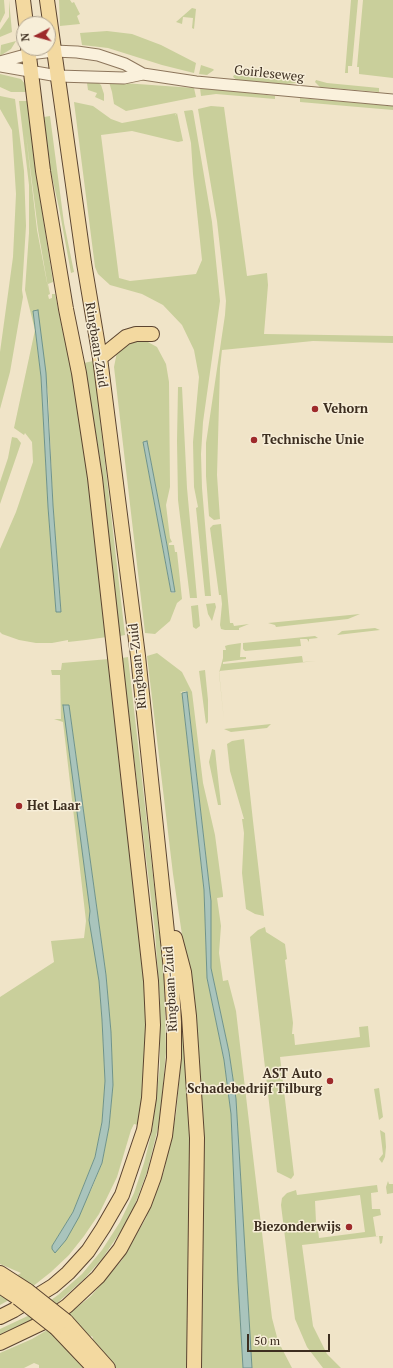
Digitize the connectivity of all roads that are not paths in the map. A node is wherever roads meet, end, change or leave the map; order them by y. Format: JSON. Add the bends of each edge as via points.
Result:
{"nodes":[{"id":1,"x":23,"y":0,"type":"edge"},
{"id":2,"x":47,"y":0,"type":"edge"},
{"id":3,"x":25,"y":16,"type":"edge"},
{"id":4,"x":49,"y":16,"type":"edge"},
{"id":5,"x":56,"y":51,"type":"edge"},
{"id":6,"x":16,"y":56,"type":"edge"},
{"id":7,"x":29,"y":56,"type":"edge"},
{"id":8,"x":55,"y":56,"type":"edge"},
{"id":9,"x":0,"y":62,"type":"edge"},
{"id":10,"x":0,"y":66,"type":"edge"},
{"id":11,"x":31,"y":72,"type":"junction"},
{"id":12,"x":143,"y":74,"type":"junction"},
{"id":13,"x":58,"y":76,"type":"junction"},
{"id":14,"x":393,"y":100,"type":"edge"},
{"id":15,"x":152,"y":334,"type":"dead end"},
{"id":16,"x":100,"y":358,"type":"junction"},
{"id":17,"x":162,"y":890,"type":"junction"},
{"id":18,"x":0,"y":1273,"type":"edge"},
{"id":19,"x":0,"y":1286,"type":"edge"},
{"id":20,"x":23,"y":1294,"type":"junction"},
{"id":21,"x":0,"y":1317,"type":"edge"},
{"id":22,"x":61,"y":1325,"type":"junction"},
{"id":23,"x":0,"y":1343,"type":"edge"},
{"id":24,"x":94,"y":1368,"type":"edge"},
{"id":25,"x":108,"y":1368,"type":"edge"},
{"id":26,"x":194,"y":1368,"type":"edge"}],
"edges":[{"from":1,"to":3,"type":"main road"},
{"from":2,"to":4,"type":"main road","name":"Ringbaan-Zuid"},
{"from":5,"to":12,"type":"street","name":"Goirleseweg","via":[[98,55],[125,64]]},
{"from":6,"to":9,"type":"street","name":"Goirleseweg"},
{"from":7,"to":11,"type":"main road","name":"Ringbaan-Zuid"},
{"from":8,"to":13,"type":"main road","name":"Ringbaan-Zuid"},
{"from":10,"to":11,"type":"street","name":"Goirleseweg"},
{"from":11,"to":13,"type":"street","name":"Goirleseweg"},
{"from":11,"to":21,"type":"main road","name":"Ringbaan-Zuid","via":[[43,171],[86,414],[151,981],[153,1025],[150,1098],[144,1130],[122,1195],[88,1251],[53,1286]]},
{"from":12,"to":13,"type":"street","name":"Goirleseweg","via":[[124,78]]},
{"from":12,"to":14,"type":"street","name":"Goirleseweg","via":[[196,82]]},
{"from":13,"to":16,"type":"main road","name":"Ringbaan-Zuid"},
{"from":15,"to":16,"type":"main road","via":[[126,337]]},
{"from":16,"to":17,"type":"main road","name":"Ringbaan-Zuid","via":[[138,656]]},
{"from":17,"to":23,"type":"main road","name":"Ringbaan-Zuid","via":[[174,1022],[171,1093],[165,1136],[154,1177],[134,1225],[120,1250],[98,1277],[67,1306],[42,1324]]},
{"from":17,"to":26,"type":"main road","via":[[184,972],[193,1060],[197,1153]]},
{"from":18,"to":20,"type":"main road"},
{"from":19,"to":20,"type":"main road"},
{"from":20,"to":22,"type":"main road","bridge":true},
{"from":22,"to":24,"type":"main road"},
{"from":22,"to":25,"type":"main road"}]}
